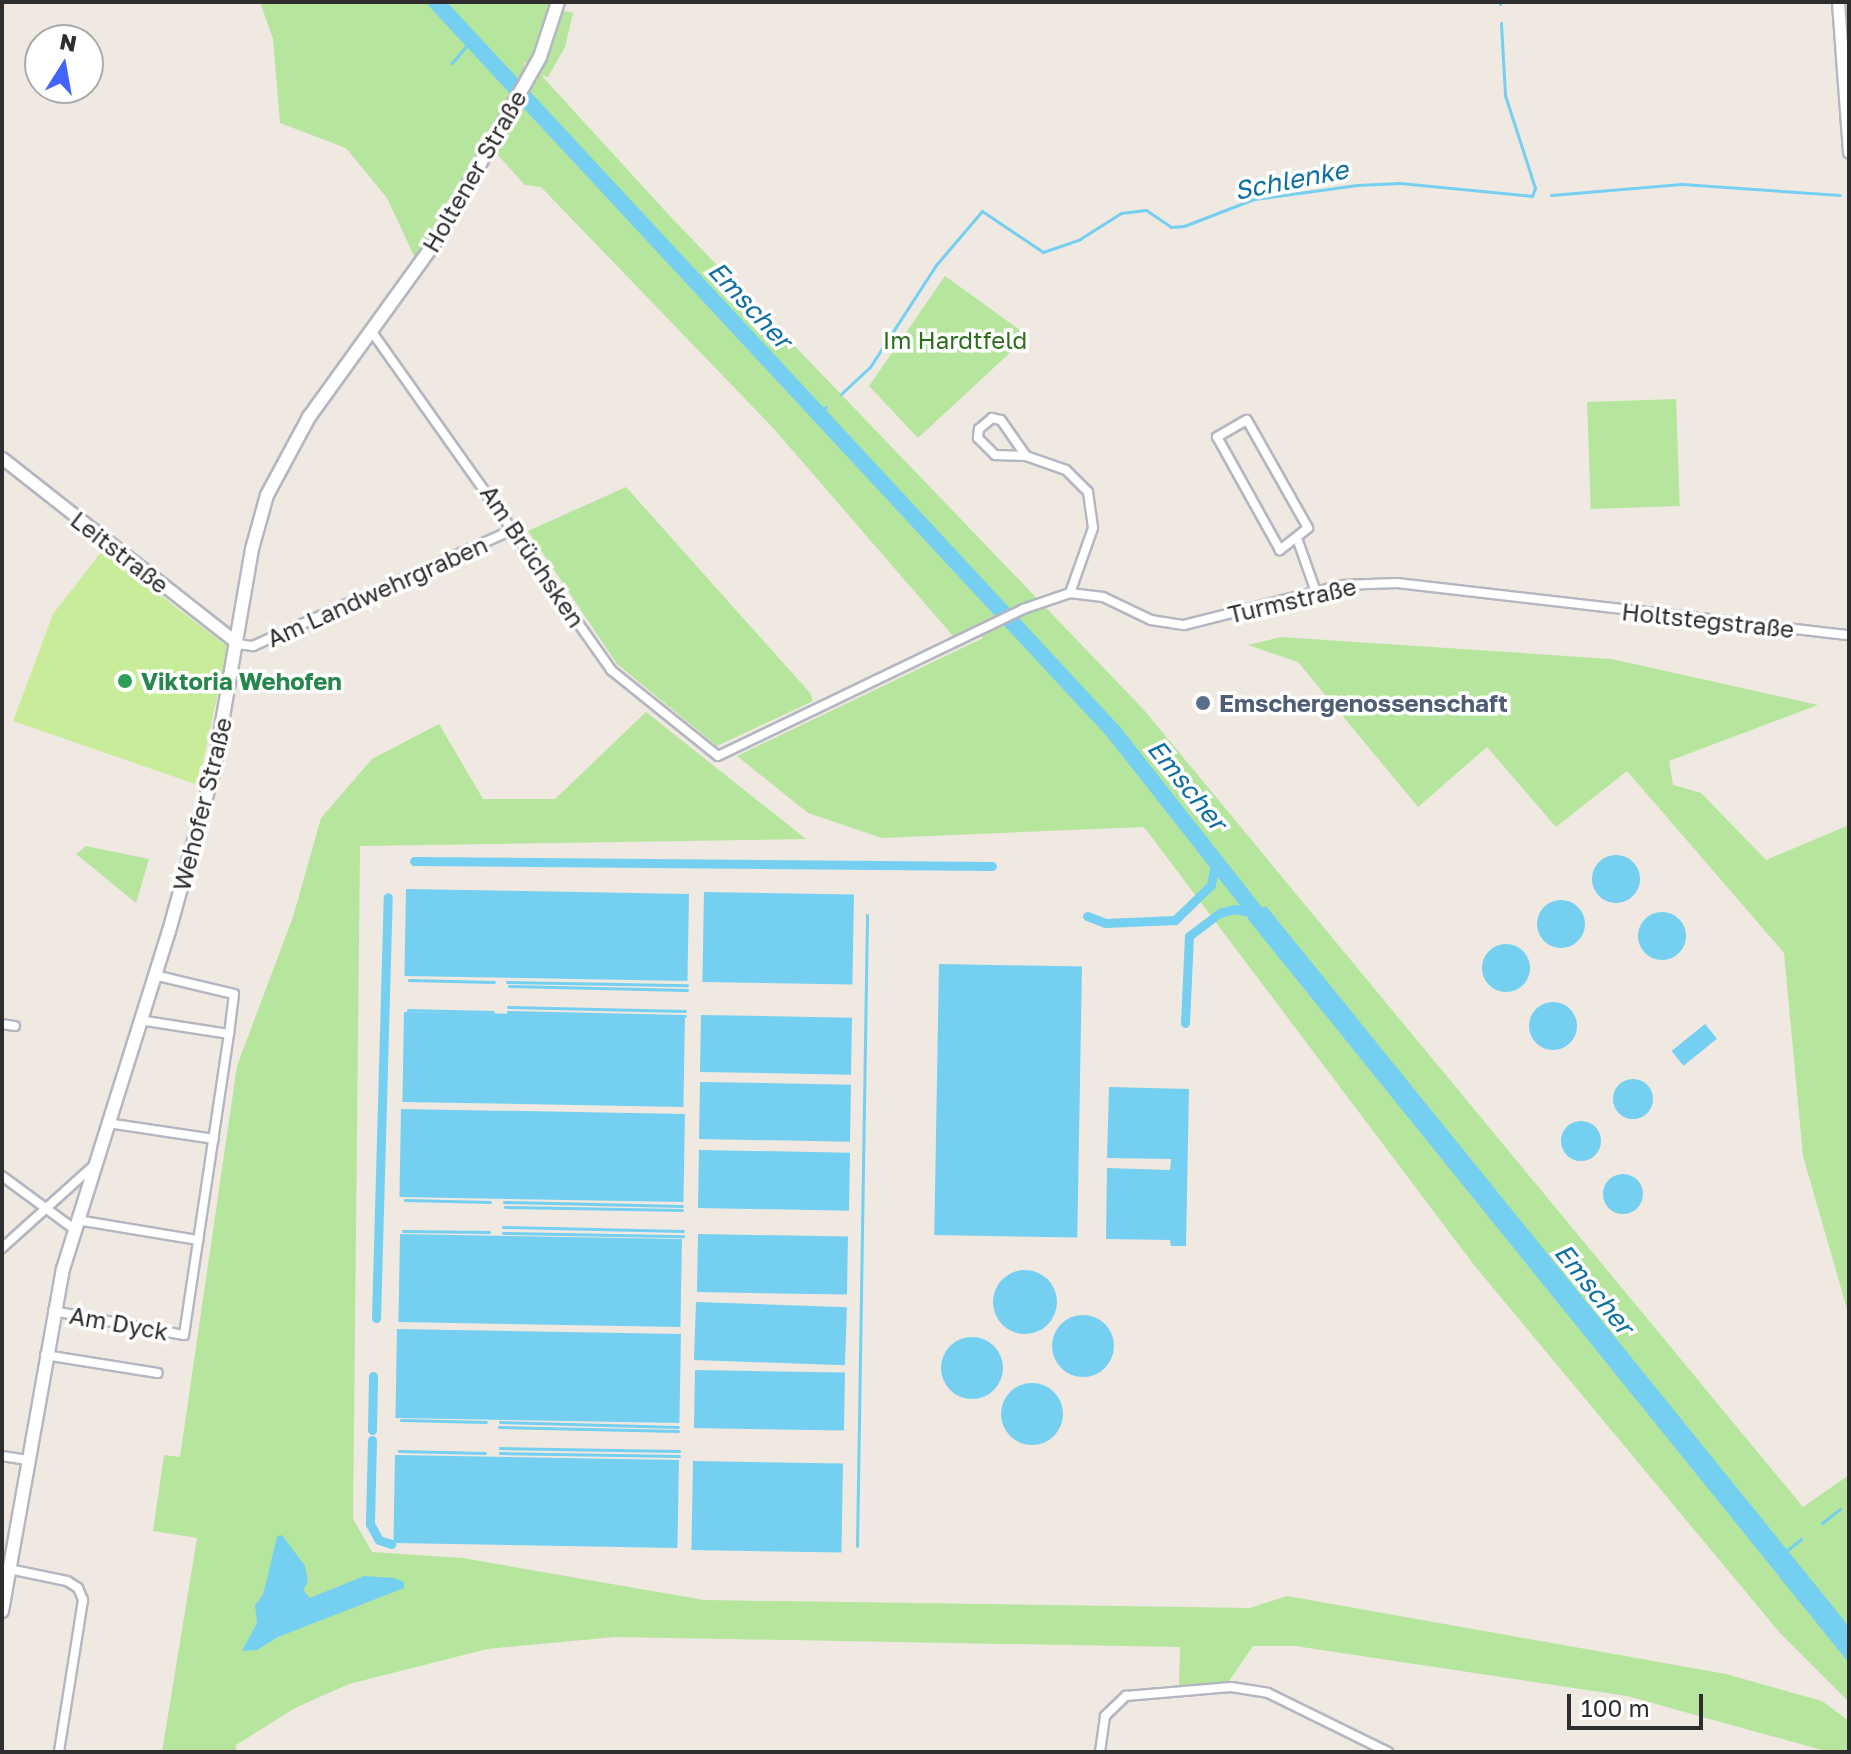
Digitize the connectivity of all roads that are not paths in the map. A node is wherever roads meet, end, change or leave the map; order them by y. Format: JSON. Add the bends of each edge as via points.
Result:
{"nodes":[{"id":1,"x":558,"y":2,"type":"edge"},
{"id":2,"x":1838,"y":2,"type":"edge"},
{"id":3,"x":1849,"y":152,"type":"edge"},
{"id":4,"x":372,"y":332,"type":"junction"},
{"id":5,"x":1026,"y":456,"type":"junction"},
{"id":6,"x":2,"y":458,"type":"edge"},
{"id":7,"x":514,"y":529,"type":"junction"},
{"id":8,"x":1298,"y":541,"type":"junction"},
{"id":9,"x":1316,"y":592,"type":"junction"},
{"id":10,"x":1070,"y":593,"type":"junction"},
{"id":11,"x":1567,"y":605,"type":"joint"},
{"id":12,"x":1849,"y":635,"type":"edge"},
{"id":13,"x":238,"y":644,"type":"junction"},
{"id":14,"x":155,"y":973,"type":"junction"},
{"id":15,"x":140,"y":1020,"type":"junction"},
{"id":16,"x":2,"y":1024,"type":"edge"},
{"id":17,"x":15,"y":1026,"type":"dead end"},
{"id":18,"x":229,"y":1034,"type":"junction"},
{"id":19,"x":107,"y":1123,"type":"junction"},
{"id":20,"x":214,"y":1139,"type":"junction"},
{"id":21,"x":93,"y":1166,"type":"junction"},
{"id":22,"x":2,"y":1176,"type":"edge"},
{"id":23,"x":43,"y":1210,"type":"junction"},
{"id":24,"x":75,"y":1225,"type":"junction"},
{"id":25,"x":198,"y":1240,"type":"junction"},
{"id":26,"x":2,"y":1248,"type":"edge"},
{"id":27,"x":53,"y":1311,"type":"junction"},
{"id":28,"x":44,"y":1355,"type":"junction"},
{"id":29,"x":158,"y":1373,"type":"dead end"},
{"id":30,"x":2,"y":1456,"type":"edge"},
{"id":31,"x":26,"y":1460,"type":"junction"},
{"id":32,"x":9,"y":1569,"type":"junction"},
{"id":33,"x":2,"y":1611,"type":"edge"},
{"id":34,"x":1387,"y":1751,"type":"edge"},
{"id":35,"x":59,"y":1752,"type":"edge"},
{"id":36,"x":1100,"y":1752,"type":"edge"}],
"edges":[{"from":1,"to":4,"type":"main road","name":"Holtener Straße","via":[[547,42],[438,238]]},
{"from":2,"to":3,"type":"street"},
{"from":4,"to":7,"type":"street","name":"Am Brüchsken"},
{"from":4,"to":13,"type":"main road","name":"Wehofer Straße","via":[[317,405],[276,474],[252,549]]},
{"from":5,"to":5,"type":"street","via":[[1001,420],[992,418],[979,429],[978,438],[995,455]]},
{"from":5,"to":10,"type":"street","via":[[1066,470],[1092,502],[1093,528]]},
{"from":6,"to":13,"type":"street","name":"Leitstraße"},
{"from":7,"to":10,"type":"street","name":"Am Brüchsken","via":[[611,670],[718,756],[983,627]]},
{"from":7,"to":13,"type":"street","name":"Am Landwehrgraben","via":[[253,646]]},
{"from":8,"to":8,"type":"street","via":[[1280,550],[1217,437],[1247,420],[1308,528]]},
{"from":8,"to":9,"type":"street"},
{"from":9,"to":10,"type":"street","name":"Turmstraße","via":[[1184,625],[1151,620],[1103,597]]},
{"from":9,"to":11,"type":"street","name":"Turmstraße","via":[[1397,583]]},
{"from":11,"to":12,"type":"street","name":"Holtstegstraße"},
{"from":13,"to":14,"type":"main road","name":"Wehofer Straße","via":[[214,769]]},
{"from":14,"to":15,"type":"main road","name":"Am Dyck"},
{"from":14,"to":18,"type":"street","name":"Am Dyck","via":[[234,994]]},
{"from":15,"to":18,"type":"street"},
{"from":15,"to":19,"type":"main road","name":"Am Dyck"},
{"from":16,"to":17,"type":"street"},
{"from":18,"to":20,"type":"street","name":"Am Dyck"},
{"from":19,"to":20,"type":"street"},
{"from":19,"to":21,"type":"main road","name":"Am Dyck"},
{"from":20,"to":25,"type":"street","name":"Am Dyck"},
{"from":21,"to":23,"type":"street"},
{"from":21,"to":24,"type":"main road","name":"Am Dyck"},
{"from":22,"to":23,"type":"street"},
{"from":23,"to":24,"type":"street"},
{"from":23,"to":26,"type":"street"},
{"from":24,"to":25,"type":"street"},
{"from":24,"to":27,"type":"main road","name":"Am Dyck"},
{"from":25,"to":27,"type":"street","name":"Am Dyck","via":[[184,1335]]},
{"from":27,"to":28,"type":"main road","name":"Am Dyck"},
{"from":28,"to":29,"type":"street","name":"Am Dyck"},
{"from":28,"to":31,"type":"main road","name":"Am Dyck"},
{"from":30,"to":31,"type":"street"},
{"from":31,"to":32,"type":"main road","name":"Am Dyck"},
{"from":32,"to":33,"type":"main road","name":"Am Dyck"},
{"from":32,"to":35,"type":"street","via":[[67,1581],[83,1600]]},
{"from":34,"to":36,"type":"street","via":[[1268,1693],[1231,1687],[1126,1696],[1105,1716]]}]}
